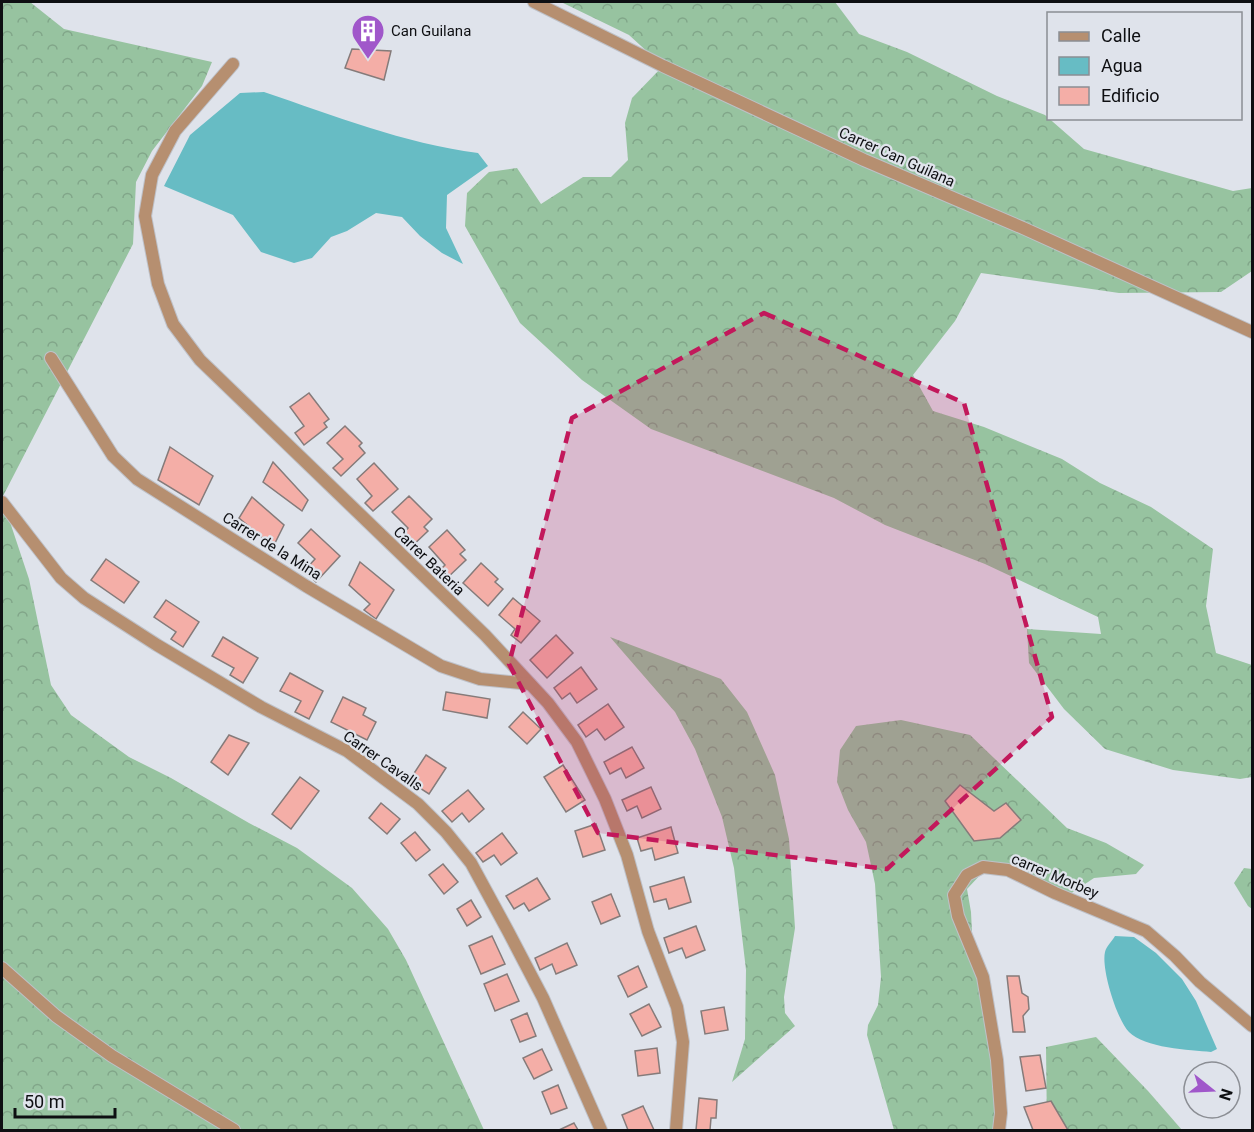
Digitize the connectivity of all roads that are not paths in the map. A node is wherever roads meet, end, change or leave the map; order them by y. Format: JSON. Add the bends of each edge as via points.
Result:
{"nodes":[{"id":1,"x":534,"y":2,"type":"edge"},
{"id":2,"x":233,"y":64,"type":"dead end"},
{"id":3,"x":1252,"y":332,"type":"edge"},
{"id":4,"x":51,"y":358,"type":"dead end"},
{"id":5,"x":2,"y":502,"type":"edge"},
{"id":6,"x":530,"y":684,"type":"junction"},
{"id":7,"x":2,"y":968,"type":"edge"},
{"id":8,"x":1252,"y":1026,"type":"edge"},
{"id":9,"x":234,"y":1131,"type":"edge"},
{"id":10,"x":601,"y":1131,"type":"edge"},
{"id":11,"x":676,"y":1131,"type":"edge"},
{"id":12,"x":999,"y":1131,"type":"edge"}],
"edges":[{"from":1,"to":3,"type":"street","name":"Carrer Can Guilana","via":[[864,160]]},
{"from":2,"to":6,"type":"street","name":"Carrer Bateria","via":[[175,130],[152,175],[145,216],[158,284],[173,324],[200,360],[485,635]]},
{"from":4,"to":6,"type":"street","name":"Carrer de la Mina","via":[[113,456],[137,479],[441,666],[480,678]]},
{"from":5,"to":10,"type":"street","name":"Carrer Cavalls","via":[[61,578],[84,598],[261,707],[352,754],[418,804],[446,832],[471,863],[543,998]]},
{"from":6,"to":11,"type":"street","name":"Carrer Bateria","via":[[577,742],[605,799],[677,1007],[682,1042]]},
{"from":7,"to":9,"type":"street","via":[[56,1016],[112,1056]]},
{"from":8,"to":12,"type":"street","name":"carrer Morbey","via":[[1146,931],[1008,870],[983,867],[967,875],[954,895],[958,916],[983,977],[997,1060]]}]}
